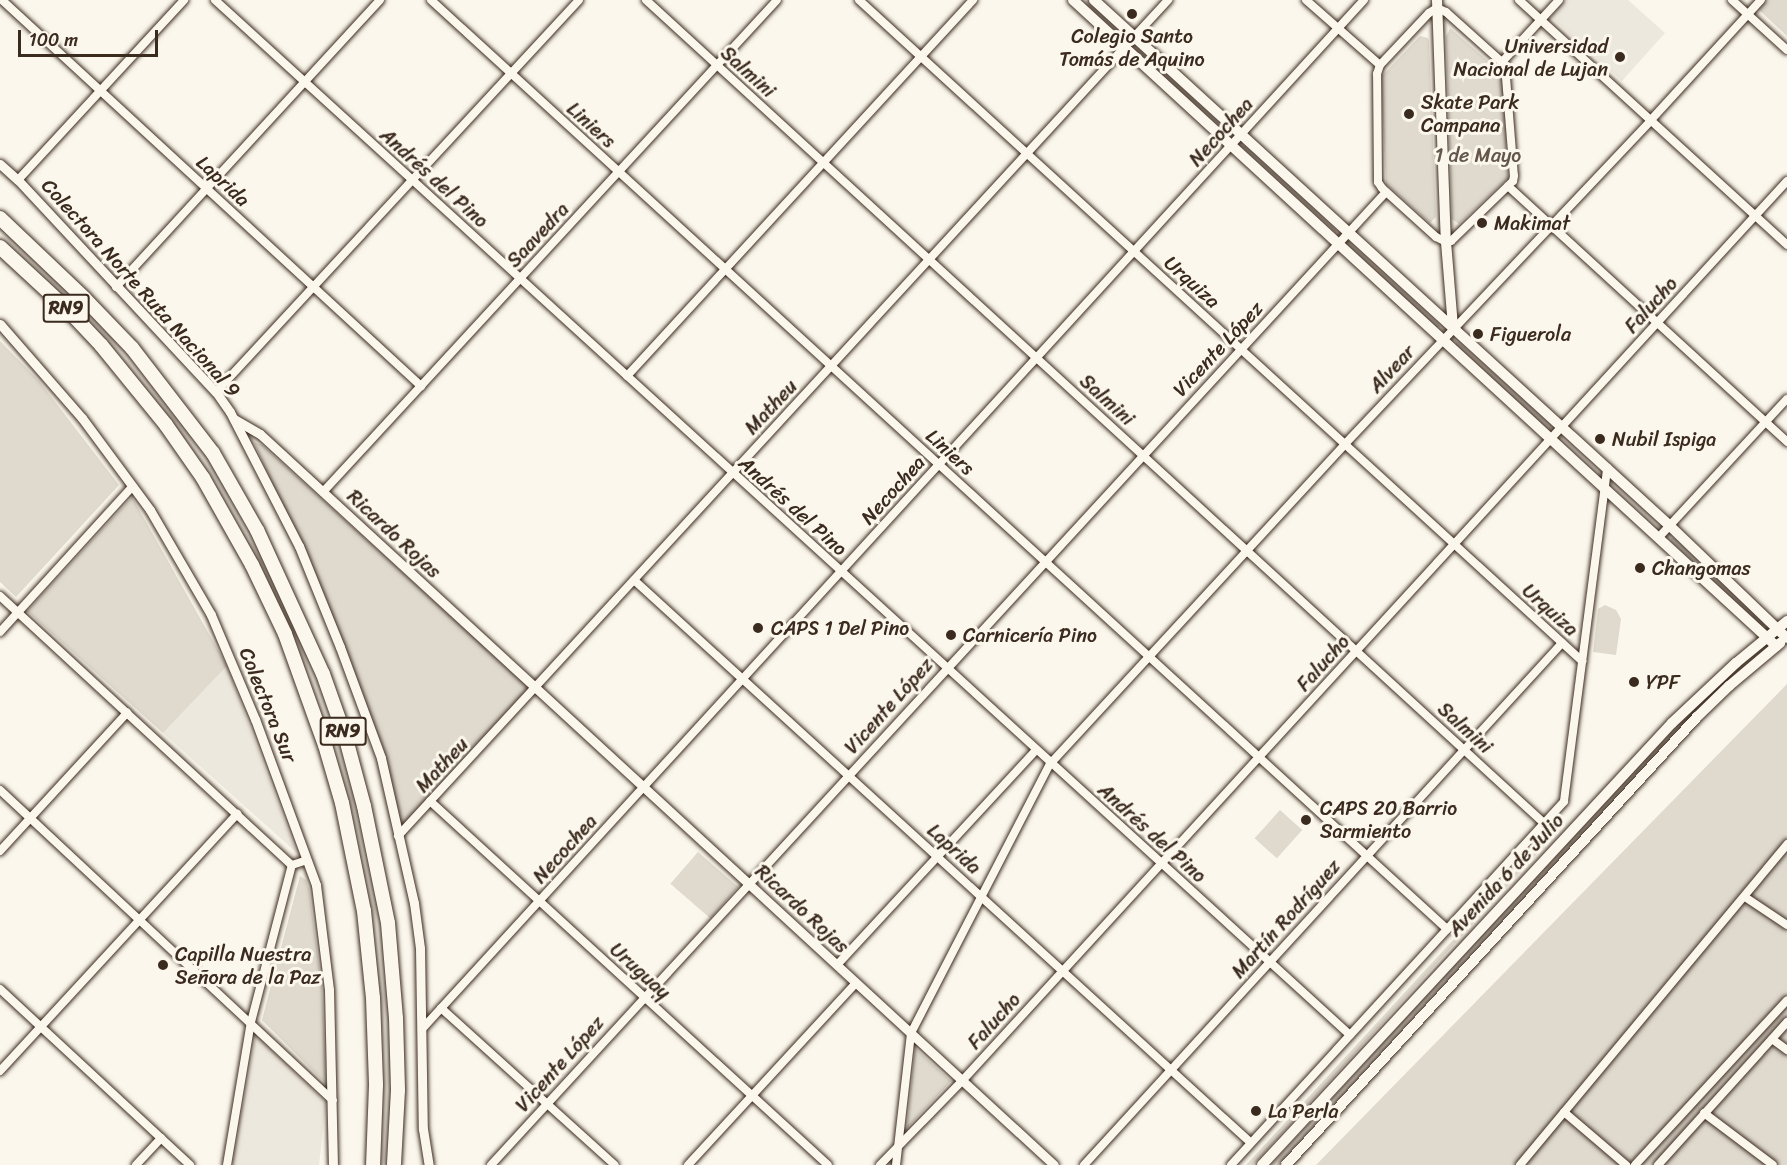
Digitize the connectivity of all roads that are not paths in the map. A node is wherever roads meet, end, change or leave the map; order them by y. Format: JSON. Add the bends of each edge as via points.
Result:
{"nodes":[{"id":1,"x":2,"y":0,"type":"edge"},
{"id":2,"x":184,"y":0,"type":"edge"},
{"id":3,"x":215,"y":0,"type":"edge"},
{"id":4,"x":380,"y":0,"type":"edge"},
{"id":5,"x":431,"y":0,"type":"edge"},
{"id":6,"x":579,"y":0,"type":"edge"},
{"id":7,"x":646,"y":0,"type":"edge"},
{"id":8,"x":777,"y":0,"type":"edge"},
{"id":9,"x":859,"y":0,"type":"edge"},
{"id":10,"x":973,"y":0,"type":"edge"},
{"id":11,"x":1072,"y":0,"type":"edge"},
{"id":12,"x":1094,"y":0,"type":"edge"},
{"id":13,"x":1168,"y":0,"type":"edge"},
{"id":14,"x":1306,"y":0,"type":"edge"},
{"id":15,"x":1364,"y":0,"type":"edge"},
{"id":16,"x":1519,"y":0,"type":"edge"},
{"id":17,"x":1559,"y":0,"type":"edge"},
{"id":18,"x":1732,"y":0,"type":"edge"},
{"id":19,"x":1761,"y":0,"type":"edge"},
{"id":20,"x":1437,"y":4,"type":"edge"},
{"id":21,"x":1749,"y":15,"type":"junction"},
{"id":22,"x":1541,"y":20,"type":"junction"},
{"id":23,"x":1338,"y":29,"type":"junction"},
{"id":24,"x":1134,"y":37,"type":"junction"},
{"id":25,"x":1124,"y":47,"type":"junction"},
{"id":26,"x":1787,"y":50,"type":"edge"},
{"id":27,"x":921,"y":57,"type":"junction"},
{"id":28,"x":1502,"y":62,"type":"junction"},
{"id":29,"x":717,"y":65,"type":"junction"},
{"id":30,"x":1380,"y":65,"type":"junction"},
{"id":31,"x":511,"y":74,"type":"junction"},
{"id":32,"x":305,"y":82,"type":"junction"},
{"id":33,"x":101,"y":91,"type":"junction"},
{"id":34,"x":1650,"y":121,"type":"junction"},
{"id":35,"x":1241,"y":135,"type":"junction"},
{"id":36,"x":1232,"y":145,"type":"junction"},
{"id":37,"x":1027,"y":153,"type":"junction"},
{"id":38,"x":823,"y":163,"type":"junction"},
{"id":39,"x":0,"y":164,"type":"edge"},
{"id":40,"x":618,"y":172,"type":"junction"},
{"id":41,"x":18,"y":180,"type":"junction"},
{"id":42,"x":413,"y":181,"type":"junction"},
{"id":43,"x":1787,"y":181,"type":"edge"},
{"id":44,"x":1508,"y":186,"type":"junction"},
{"id":45,"x":207,"y":188,"type":"junction"},
{"id":46,"x":1386,"y":192,"type":"junction"},
{"id":47,"x":1755,"y":216,"type":"junction"},
{"id":48,"x":0,"y":218,"type":"edge"},
{"id":49,"x":1551,"y":225,"type":"junction"},
{"id":50,"x":1348,"y":233,"type":"junction"},
{"id":51,"x":1446,"y":242,"type":"junction"},
{"id":52,"x":1339,"y":243,"type":"junction"},
{"id":53,"x":1787,"y":245,"type":"edge"},
{"id":54,"x":0,"y":247,"type":"edge"},
{"id":55,"x":1134,"y":252,"type":"junction"},
{"id":56,"x":929,"y":260,"type":"junction"},
{"id":57,"x":725,"y":269,"type":"junction"},
{"id":58,"x":520,"y":279,"type":"junction"},
{"id":59,"x":116,"y":287,"type":"junction"},
{"id":60,"x":314,"y":288,"type":"junction"},
{"id":61,"x":1657,"y":323,"type":"junction"},
{"id":62,"x":0,"y":324,"type":"edge"},
{"id":63,"x":1454,"y":328,"type":"junction"},
{"id":64,"x":1443,"y":339,"type":"junction"},
{"id":65,"x":1241,"y":349,"type":"junction"},
{"id":66,"x":1037,"y":358,"type":"junction"},
{"id":67,"x":831,"y":366,"type":"junction"},
{"id":68,"x":627,"y":376,"type":"junction"},
{"id":69,"x":421,"y":386,"type":"junction"},
{"id":70,"x":216,"y":392,"type":"junction"},
{"id":71,"x":1787,"y":399,"type":"edge"},
{"id":72,"x":234,"y":420,"type":"junction"},
{"id":73,"x":1765,"y":422,"type":"junction"},
{"id":74,"x":1562,"y":428,"type":"junction"},
{"id":75,"x":1552,"y":439,"type":"junction"},
{"id":76,"x":1787,"y":442,"type":"edge"},
{"id":77,"x":1345,"y":444,"type":"junction"},
{"id":78,"x":1143,"y":455,"type":"junction"},
{"id":79,"x":939,"y":465,"type":"junction"},
{"id":80,"x":1606,"y":468,"type":"junction"},
{"id":81,"x":733,"y":473,"type":"junction"},
{"id":82,"x":133,"y":486,"type":"junction"},
{"id":83,"x":1604,"y":487,"type":"junction"},
{"id":84,"x":323,"y":492,"type":"junction"},
{"id":85,"x":1669,"y":525,"type":"junction"},
{"id":86,"x":1659,"y":537,"type":"junction"},
{"id":87,"x":1454,"y":545,"type":"junction"},
{"id":88,"x":1246,"y":551,"type":"junction"},
{"id":89,"x":1045,"y":561,"type":"junction"},
{"id":90,"x":841,"y":572,"type":"junction"},
{"id":91,"x":634,"y":580,"type":"junction"},
{"id":92,"x":0,"y":596,"type":"edge"},
{"id":93,"x":18,"y":612,"type":"junction"},
{"id":94,"x":1787,"y":621,"type":"edge"},
{"id":95,"x":1777,"y":629,"type":"junction"},
{"id":96,"x":0,"y":632,"type":"edge"},
{"id":97,"x":1767,"y":638,"type":"junction"},
{"id":98,"x":1784,"y":642,"type":"edge"},
{"id":99,"x":1562,"y":643,"type":"junction"},
{"id":100,"x":1356,"y":651,"type":"junction"},
{"id":101,"x":1150,"y":656,"type":"junction"},
{"id":102,"x":1582,"y":661,"type":"junction"},
{"id":103,"x":946,"y":668,"type":"junction"},
{"id":104,"x":742,"y":679,"type":"junction"},
{"id":105,"x":534,"y":689,"type":"junction"},
{"id":106,"x":127,"y":713,"type":"junction"},
{"id":107,"x":1036,"y":750,"type":"junction"},
{"id":108,"x":1464,"y":750,"type":"junction"},
{"id":109,"x":1259,"y":757,"type":"junction"},
{"id":110,"x":1050,"y":764,"type":"junction"},
{"id":111,"x":848,"y":775,"type":"junction"},
{"id":112,"x":642,"y":789,"type":"junction"},
{"id":113,"x":0,"y":790,"type":"edge"},
{"id":114,"x":430,"y":801,"type":"junction"},
{"id":115,"x":237,"y":814,"type":"junction"},
{"id":116,"x":30,"y":818,"type":"junction"},
{"id":117,"x":1545,"y":824,"type":"junction"},
{"id":118,"x":398,"y":836,"type":"junction"},
{"id":119,"x":1787,"y":844,"type":"edge"},
{"id":120,"x":0,"y":851,"type":"edge"},
{"id":121,"x":937,"y":856,"type":"junction"},
{"id":122,"x":1367,"y":856,"type":"junction"},
{"id":123,"x":308,"y":860,"type":"junction"},
{"id":124,"x":1161,"y":864,"type":"junction"},
{"id":125,"x":292,"y":865,"type":"junction"},
{"id":126,"x":747,"y":885,"type":"junction"},
{"id":127,"x":1745,"y":897,"type":"junction"},
{"id":128,"x":983,"y":898,"type":"junction"},
{"id":129,"x":539,"y":901,"type":"junction"},
{"id":130,"x":140,"y":920,"type":"junction"},
{"id":131,"x":1787,"y":925,"type":"edge"},
{"id":132,"x":1447,"y":929,"type":"junction"},
{"id":133,"x":1269,"y":962,"type":"junction"},
{"id":134,"x":837,"y":965,"type":"junction"},
{"id":135,"x":1063,"y":971,"type":"junction"},
{"id":136,"x":855,"y":984,"type":"junction"},
{"id":137,"x":0,"y":989,"type":"edge"},
{"id":138,"x":644,"y":997,"type":"junction"},
{"id":139,"x":1787,"y":1000,"type":"edge"},
{"id":140,"x":441,"y":1008,"type":"junction"},
{"id":141,"x":251,"y":1022,"type":"junction"},
{"id":142,"x":1787,"y":1022,"type":"edge"},
{"id":143,"x":41,"y":1027,"type":"junction"},
{"id":144,"x":422,"y":1029,"type":"junction"},
{"id":145,"x":911,"y":1035,"type":"junction"},
{"id":146,"x":1350,"y":1035,"type":"junction"},
{"id":147,"x":1772,"y":1039,"type":"junction"},
{"id":148,"x":1787,"y":1050,"type":"edge"},
{"id":149,"x":1171,"y":1070,"type":"junction"},
{"id":150,"x":0,"y":1071,"type":"edge"},
{"id":151,"x":961,"y":1082,"type":"junction"},
{"id":152,"x":752,"y":1096,"type":"junction"},
{"id":153,"x":333,"y":1100,"type":"junction"},
{"id":154,"x":547,"y":1104,"type":"junction"},
{"id":155,"x":1564,"y":1112,"type":"junction"},
{"id":156,"x":1704,"y":1113,"type":"junction"},
{"id":157,"x":161,"y":1138,"type":"junction"},
{"id":158,"x":1251,"y":1143,"type":"junction"},
{"id":159,"x":899,"y":1144,"type":"junction"},
{"id":160,"x":136,"y":1165,"type":"edge"},
{"id":161,"x":190,"y":1165,"type":"edge"},
{"id":162,"x":227,"y":1165,"type":"edge"},
{"id":163,"x":333,"y":1165,"type":"edge"},
{"id":164,"x":373,"y":1165,"type":"edge"},
{"id":165,"x":394,"y":1165,"type":"edge"},
{"id":166,"x":429,"y":1165,"type":"edge"},
{"id":167,"x":491,"y":1165,"type":"edge"},
{"id":168,"x":615,"y":1165,"type":"edge"},
{"id":169,"x":688,"y":1165,"type":"edge"},
{"id":170,"x":828,"y":1165,"type":"edge"},
{"id":171,"x":880,"y":1165,"type":"edge"},
{"id":172,"x":896,"y":1165,"type":"edge"},
{"id":173,"x":1052,"y":1165,"type":"edge"},
{"id":174,"x":1084,"y":1165,"type":"edge"},
{"id":175,"x":1231,"y":1165,"type":"edge"},
{"id":176,"x":1262,"y":1165,"type":"edge"},
{"id":177,"x":1286,"y":1165,"type":"edge"},
{"id":178,"x":1520,"y":1165,"type":"edge"},
{"id":179,"x":1626,"y":1165,"type":"edge"},
{"id":180,"x":1635,"y":1165,"type":"edge"},
{"id":181,"x":1658,"y":1165,"type":"edge"},
{"id":182,"x":1773,"y":1165,"type":"edge"}],
"edges":[{"from":1,"to":33,"type":"street","name":"Laprida"},
{"from":2,"to":33,"type":"street"},
{"from":3,"to":32,"type":"street","name":"Andrés del Pino"},
{"from":4,"to":32,"type":"street"},
{"from":5,"to":31,"type":"street","name":"Liniers"},
{"from":6,"to":31,"type":"street"},
{"from":7,"to":29,"type":"street","name":"Salmini"},
{"from":8,"to":29,"type":"street","name":"Saavedra"},
{"from":9,"to":27,"type":"street","name":"Urquiza"},
{"from":10,"to":27,"type":"street"},
{"from":11,"to":25,"type":"main road"},
{"from":12,"to":24,"type":"main road"},
{"from":13,"to":24,"type":"street","name":"Matheu"},
{"from":14,"to":23,"type":"street"},
{"from":15,"to":23,"type":"street","name":"Necochea"},
{"from":16,"to":22,"type":"street"},
{"from":17,"to":22,"type":"street"},
{"from":18,"to":21,"type":"street"},
{"from":19,"to":21,"type":"street","name":"Alvear"},
{"from":20,"to":28,"type":"street"},
{"from":20,"to":30,"type":"street"},
{"from":20,"to":51,"type":"main road"},
{"from":21,"to":26,"type":"street"},
{"from":21,"to":34,"type":"street","name":"Alvear"},
{"from":22,"to":28,"type":"street"},
{"from":22,"to":34,"type":"street"},
{"from":23,"to":30,"type":"street"},
{"from":23,"to":35,"type":"street","name":"Necochea"},
{"from":24,"to":25,"type":"street","name":"Matheu"},
{"from":24,"to":35,"type":"main road"},
{"from":25,"to":36,"type":"main road"},
{"from":25,"to":37,"type":"street","name":"Matheu"},
{"from":27,"to":37,"type":"street","name":"Urquiza"},
{"from":27,"to":38,"type":"street"},
{"from":28,"to":44,"type":"street","via":[[1507,71],[1514,176]]},
{"from":29,"to":38,"type":"street","name":"Salmini"},
{"from":29,"to":40,"type":"street","name":"Saavedra"},
{"from":30,"to":46,"type":"street","via":[[1378,182]]},
{"from":31,"to":40,"type":"street","name":"Liniers"},
{"from":31,"to":42,"type":"street"},
{"from":32,"to":42,"type":"street","name":"Andrés del Pino"},
{"from":32,"to":45,"type":"street"},
{"from":33,"to":41,"type":"street"},
{"from":33,"to":45,"type":"street","name":"Laprida"},
{"from":34,"to":47,"type":"street"},
{"from":34,"to":49,"type":"street","name":"Alvear"},
{"from":35,"to":36,"type":"street","name":"Necochea"},
{"from":35,"to":50,"type":"main road"},
{"from":36,"to":52,"type":"main road"},
{"from":36,"to":55,"type":"street","name":"Necochea"},
{"from":37,"to":55,"type":"street","name":"Urquiza"},
{"from":37,"to":56,"type":"street","name":"Matheu"},
{"from":38,"to":56,"type":"street","name":"Salmini"},
{"from":38,"to":57,"type":"street"},
{"from":39,"to":41,"type":"street","name":"Colectora Norte Ruta Nacional 9"},
{"from":40,"to":57,"type":"street","name":"Liniers"},
{"from":40,"to":58,"type":"street","name":"Saavedra"},
{"from":41,"to":59,"type":"street","name":"Colectora Norte Ruta Nacional 9"},
{"from":42,"to":58,"type":"street","name":"Andrés del Pino"},
{"from":42,"to":60,"type":"street"},
{"from":43,"to":47,"type":"street","name":"Falucho"},
{"from":44,"to":49,"type":"street"},
{"from":44,"to":51,"type":"street"},
{"from":45,"to":59,"type":"street"},
{"from":45,"to":60,"type":"street","name":"Laprida"},
{"from":46,"to":50,"type":"street","name":"Vicente López"},
{"from":46,"to":51,"type":"street"},
{"from":47,"to":53,"type":"street"},
{"from":47,"to":61,"type":"street","name":"Falucho"},
{"from":48,"to":165,"type":"highway","number":"RN9","via":[[132,348],[213,453],[257,530],[323,674],[364,806],[388,923],[398,1090]]},
{"from":49,"to":61,"type":"street"},
{"from":49,"to":63,"type":"street","name":"Alvear"},
{"from":50,"to":52,"type":"street","name":"Vicente López"},
{"from":50,"to":63,"type":"main road"},
{"from":51,"to":63,"type":"main road"},
{"from":52,"to":64,"type":"main road"},
{"from":52,"to":65,"type":"street","name":"Vicente López"},
{"from":54,"to":164,"type":"highway","number":"RN9","via":[[93,336],[166,425],[203,478],[285,634],[342,802],[364,911],[373,998]]},
{"from":55,"to":65,"type":"street","name":"Urquiza"},
{"from":55,"to":66,"type":"street","name":"Necochea"},
{"from":56,"to":66,"type":"street","name":"Salmini"},
{"from":56,"to":67,"type":"street","name":"Matheu"},
{"from":57,"to":67,"type":"street","name":"Liniers"},
{"from":57,"to":68,"type":"street"},
{"from":58,"to":68,"type":"street","name":"Andrés del Pino"},
{"from":58,"to":69,"type":"street","name":"Saavedra"},
{"from":59,"to":70,"type":"street","name":"Colectora Norte Ruta Nacional 9"},
{"from":60,"to":69,"type":"street","name":"Laprida"},
{"from":60,"to":70,"type":"street"},
{"from":61,"to":73,"type":"street"},
{"from":61,"to":74,"type":"street","name":"Falucho"},
{"from":62,"to":82,"type":"street","name":"Colectora Sur","via":[[82,418]]},
{"from":63,"to":64,"type":"street","name":"Alvear"},
{"from":63,"to":74,"type":"main road"},
{"from":64,"to":75,"type":"main road"},
{"from":64,"to":77,"type":"street","name":"Alvear"},
{"from":65,"to":77,"type":"street","name":"Urquiza"},
{"from":65,"to":78,"type":"street","name":"Vicente López"},
{"from":66,"to":78,"type":"street","name":"Salmini"},
{"from":66,"to":79,"type":"street","name":"Necochea"},
{"from":67,"to":79,"type":"street","name":"Liniers"},
{"from":67,"to":81,"type":"street","name":"Matheu"},
{"from":68,"to":81,"type":"street","name":"Andrés del Pino"},
{"from":69,"to":84,"type":"street","name":"Saavedra"},
{"from":70,"to":72,"type":"street","name":"Colectora Norte Ruta Nacional 9"},
{"from":71,"to":73,"type":"street"},
{"from":72,"to":84,"type":"street","name":"Ricardo Rojas","via":[[260,434]]},
{"from":72,"to":118,"type":"street","name":"Colectora Norte Ruta Nacional 9","via":[[299,546],[340,647],[381,758]]},
{"from":73,"to":76,"type":"street"},
{"from":73,"to":85,"type":"street"},
{"from":74,"to":75,"type":"street","name":"Falucho"},
{"from":74,"to":80,"type":"main road"},
{"from":75,"to":83,"type":"main road"},
{"from":75,"to":87,"type":"street","name":"Falucho"},
{"from":77,"to":87,"type":"street","name":"Urquiza"},
{"from":77,"to":88,"type":"street","name":"Alvear"},
{"from":78,"to":88,"type":"street","name":"Salmini"},
{"from":78,"to":89,"type":"street","name":"Vicente López"},
{"from":79,"to":89,"type":"street","name":"Liniers"},
{"from":79,"to":90,"type":"street","name":"Necochea"},
{"from":80,"to":83,"type":"street"},
{"from":80,"to":85,"type":"main road"},
{"from":81,"to":90,"type":"street","name":"Andrés del Pino"},
{"from":81,"to":91,"type":"street","name":"Matheu"},
{"from":82,"to":93,"type":"street"},
{"from":82,"to":123,"type":"street","name":"Colectora Sur","via":[[211,615]]},
{"from":83,"to":86,"type":"main road"},
{"from":83,"to":102,"type":"street"},
{"from":84,"to":105,"type":"street","name":"Ricardo Rojas"},
{"from":85,"to":86,"type":"street"},
{"from":85,"to":95,"type":"main road"},
{"from":86,"to":97,"type":"main road"},
{"from":87,"to":99,"type":"street","name":"Urquiza"},
{"from":87,"to":100,"type":"street","name":"Falucho"},
{"from":88,"to":100,"type":"street","name":"Salmini"},
{"from":88,"to":101,"type":"street","name":"Alvear"},
{"from":89,"to":101,"type":"street","name":"Liniers"},
{"from":89,"to":103,"type":"street","name":"Vicente López"},
{"from":90,"to":103,"type":"street","name":"Andrés del Pino"},
{"from":90,"to":104,"type":"street","name":"Necochea"},
{"from":91,"to":104,"type":"street","name":"Laprida"},
{"from":91,"to":105,"type":"street","name":"Matheu"},
{"from":92,"to":93,"type":"street"},
{"from":93,"to":96,"type":"street"},
{"from":93,"to":106,"type":"street"},
{"from":94,"to":95,"type":"main road","name":"Avenida 6 de Julio"},
{"from":95,"to":97,"type":"main road","name":"Avenida 6 de Julio"},
{"from":95,"to":98,"type":"main road"},
{"from":97,"to":98,"type":"main road"},
{"from":97,"to":176,"type":"main road","name":"Avenida 6 de Julio","via":[[1672,723]]},
{"from":98,"to":177,"type":"main road","name":"Avenida 6 de Julio","via":[[1690,724]]},
{"from":99,"to":102,"type":"street","name":"Urquiza"},
{"from":99,"to":108,"type":"street","name":"Martín Rodríguez"},
{"from":100,"to":108,"type":"street","name":"Salmini"},
{"from":100,"to":109,"type":"street","name":"Falucho"},
{"from":101,"to":109,"type":"street","name":"Liniers"},
{"from":101,"to":110,"type":"street","name":"Alvear"},
{"from":102,"to":117,"type":"street","via":[[1567,794]]},
{"from":103,"to":107,"type":"street","name":"Andrés del Pino"},
{"from":103,"to":111,"type":"street","name":"Vicente López"},
{"from":104,"to":111,"type":"street","name":"Laprida"},
{"from":104,"to":112,"type":"street","name":"Necochea"},
{"from":105,"to":112,"type":"street","name":"Ricardo Rojas"},
{"from":105,"to":114,"type":"street","name":"Matheu"},
{"from":106,"to":115,"type":"street"},
{"from":106,"to":116,"type":"street"},
{"from":107,"to":110,"type":"street","name":"Andrés del Pino"},
{"from":107,"to":121,"type":"street"},
{"from":108,"to":117,"type":"street","name":"Salmini"},
{"from":108,"to":122,"type":"street","name":"Martín Rodríguez"},
{"from":109,"to":122,"type":"street","name":"Liniers"},
{"from":109,"to":124,"type":"street","name":"Falucho"},
{"from":110,"to":124,"type":"street","name":"Andrés del Pino"},
{"from":110,"to":128,"type":"street","name":"Alvear"},
{"from":111,"to":121,"type":"street","name":"Laprida"},
{"from":111,"to":126,"type":"street","name":"Vicente López"},
{"from":112,"to":126,"type":"street","name":"Ricardo Rojas"},
{"from":112,"to":129,"type":"street","name":"Necochea"},
{"from":113,"to":116,"type":"street"},
{"from":114,"to":118,"type":"street","name":"Matheu"},
{"from":114,"to":129,"type":"street","name":"Uruguay"},
{"from":115,"to":125,"type":"street"},
{"from":115,"to":130,"type":"street"},
{"from":116,"to":120,"type":"street"},
{"from":116,"to":130,"type":"street"},
{"from":117,"to":132,"type":"street"},
{"from":118,"to":144,"type":"street","name":"Colectora Norte Ruta Nacional 9","via":[[417,926]]},
{"from":119,"to":127,"type":"street"},
{"from":121,"to":128,"type":"street","name":"Laprida"},
{"from":121,"to":134,"type":"street"},
{"from":122,"to":132,"type":"street","name":"Liniers"},
{"from":122,"to":133,"type":"street","name":"Martín Rodríguez"},
{"from":123,"to":125,"type":"street"},
{"from":123,"to":153,"type":"street","name":"Colectora Sur","via":[[327,971]]},
{"from":124,"to":133,"type":"street","name":"Andrés del Pino"},
{"from":124,"to":135,"type":"street","name":"Falucho"},
{"from":125,"to":141,"type":"street"},
{"from":126,"to":134,"type":"street","name":"Ricardo Rojas"},
{"from":126,"to":136,"type":"street","name":"Ricardo Rojas"},
{"from":126,"to":138,"type":"street","name":"Vicente López"},
{"from":127,"to":131,"type":"street"},
{"from":127,"to":155,"type":"street"},
{"from":128,"to":135,"type":"street","name":"Laprida"},
{"from":128,"to":145,"type":"street","name":"Alvear"},
{"from":129,"to":138,"type":"street","name":"Uruguay"},
{"from":129,"to":140,"type":"street","name":"Necochea"},
{"from":130,"to":141,"type":"street"},
{"from":130,"to":143,"type":"street"},
{"from":132,"to":146,"type":"street"},
{"from":133,"to":146,"type":"street","name":"Andrés del Pino"},
{"from":133,"to":149,"type":"street","name":"Martín Rodríguez"},
{"from":134,"to":136,"type":"street","name":"Ricardo Rojas"},
{"from":135,"to":149,"type":"street","name":"Laprida"},
{"from":135,"to":151,"type":"street","name":"Falucho"},
{"from":136,"to":145,"type":"street","name":"Ricardo Rojas"},
{"from":136,"to":152,"type":"street"},
{"from":137,"to":143,"type":"street"},
{"from":138,"to":152,"type":"street","name":"Uruguay"},
{"from":138,"to":154,"type":"street","name":"Vicente López"},
{"from":139,"to":180,"type":"street"},
{"from":140,"to":144,"type":"street","name":"Necochea"},
{"from":140,"to":154,"type":"street"},
{"from":141,"to":153,"type":"street"},
{"from":141,"to":162,"type":"street"},
{"from":142,"to":147,"type":"street"},
{"from":143,"to":150,"type":"street"},
{"from":143,"to":157,"type":"street"},
{"from":144,"to":166,"type":"street","name":"Colectora Norte Ruta Nacional 9","via":[[423,1129]]},
{"from":145,"to":151,"type":"street","name":"Ricardo Rojas"},
{"from":145,"to":159,"type":"street"},
{"from":146,"to":158,"type":"street"},
{"from":147,"to":148,"type":"street"},
{"from":147,"to":156,"type":"street"},
{"from":149,"to":158,"type":"street","name":"Laprida"},
{"from":149,"to":174,"type":"street","name":"Martín Rodríguez"},
{"from":151,"to":159,"type":"street","name":"Falucho"},
{"from":151,"to":173,"type":"street","name":"Ricardo Rojas"},
{"from":152,"to":169,"type":"street"},
{"from":152,"to":170,"type":"street","name":"Uruguay"},
{"from":153,"to":163,"type":"street","name":"Colectora Sur"},
{"from":154,"to":167,"type":"street","name":"Vicente López"},
{"from":154,"to":168,"type":"street"},
{"from":155,"to":178,"type":"street"},
{"from":155,"to":179,"type":"street"},
{"from":156,"to":181,"type":"street"},
{"from":156,"to":182,"type":"street"},
{"from":157,"to":160,"type":"street"},
{"from":157,"to":161,"type":"street"},
{"from":158,"to":175,"type":"street"},
{"from":159,"to":171,"type":"street","name":"Falucho"},
{"from":159,"to":172,"type":"street"}]}
